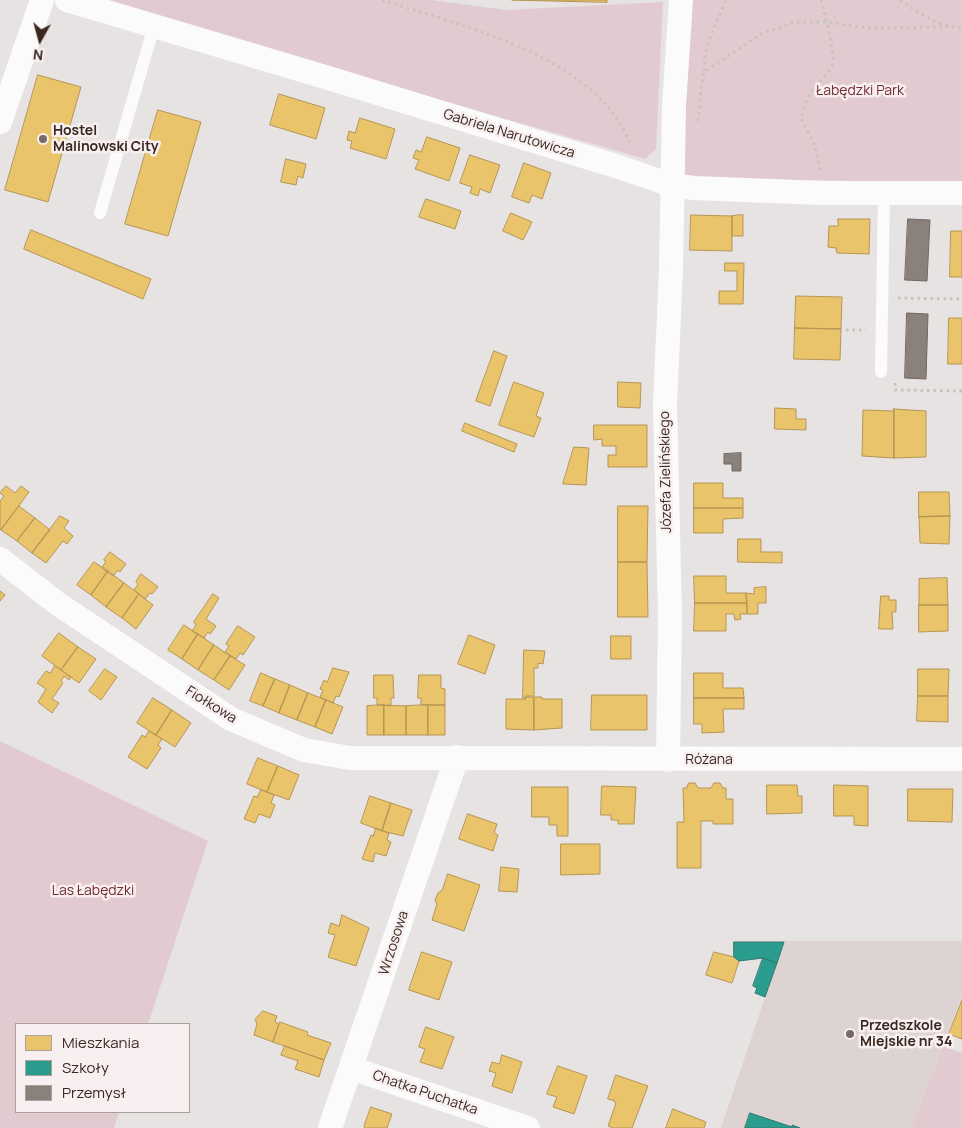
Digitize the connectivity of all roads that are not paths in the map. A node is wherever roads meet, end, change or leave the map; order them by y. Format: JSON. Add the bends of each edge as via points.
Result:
{"nodes":[{"id":1,"x":42,"y":0,"type":"edge"},
{"id":2,"x":67,"y":0,"type":"edge"},
{"id":3,"x":681,"y":0,"type":"edge"},
{"id":4,"x":154,"y":26,"type":"junction"},
{"id":5,"x":0,"y":122,"type":"edge"},
{"id":6,"x":671,"y":185,"type":"junction"},
{"id":7,"x":884,"y":193,"type":"junction"},
{"id":8,"x":962,"y":193,"type":"edge"},
{"id":9,"x":100,"y":213,"type":"dead end"},
{"id":10,"x":881,"y":372,"type":"dead end"},
{"id":11,"x":0,"y":559,"type":"edge"},
{"id":12,"x":457,"y":757,"type":"junction"},
{"id":13,"x":962,"y":759,"type":"edge"},
{"id":14,"x":668,"y":760,"type":"junction"},
{"id":15,"x":351,"y":1068,"type":"junction"},
{"id":16,"x":330,"y":1128,"type":"edge"},
{"id":17,"x":528,"y":1128,"type":"edge"}],
"edges":[{"from":1,"to":5,"type":"street"},
{"from":2,"to":4,"type":"street","name":"Gabriela Narutowicza"},
{"from":3,"to":6,"type":"street","name":"Józefa Zielińskiego"},
{"from":4,"to":6,"type":"street","name":"Gabriela Narutowicza"},
{"from":4,"to":9,"type":"lane"},
{"from":6,"to":7,"type":"street","name":"Gabriela Narutowicza"},
{"from":6,"to":14,"type":"street","name":"Józefa Zielińskiego","via":[[665,404],[670,615]]},
{"from":7,"to":8,"type":"street","name":"Gabriela Narutowicza"},
{"from":7,"to":10,"type":"lane"},
{"from":11,"to":12,"type":"street","name":"Fiołkowa","via":[[58,604],[231,719],[304,750],[350,758]]},
{"from":12,"to":14,"type":"street","name":"Różana"},
{"from":12,"to":15,"type":"street","name":"Wrzosowa"},
{"from":13,"to":14,"type":"street","name":"Różana"},
{"from":15,"to":16,"type":"street","name":"Wrzosowa"},
{"from":15,"to":17,"type":"street","name":"Chatka Puchatka"}]}
